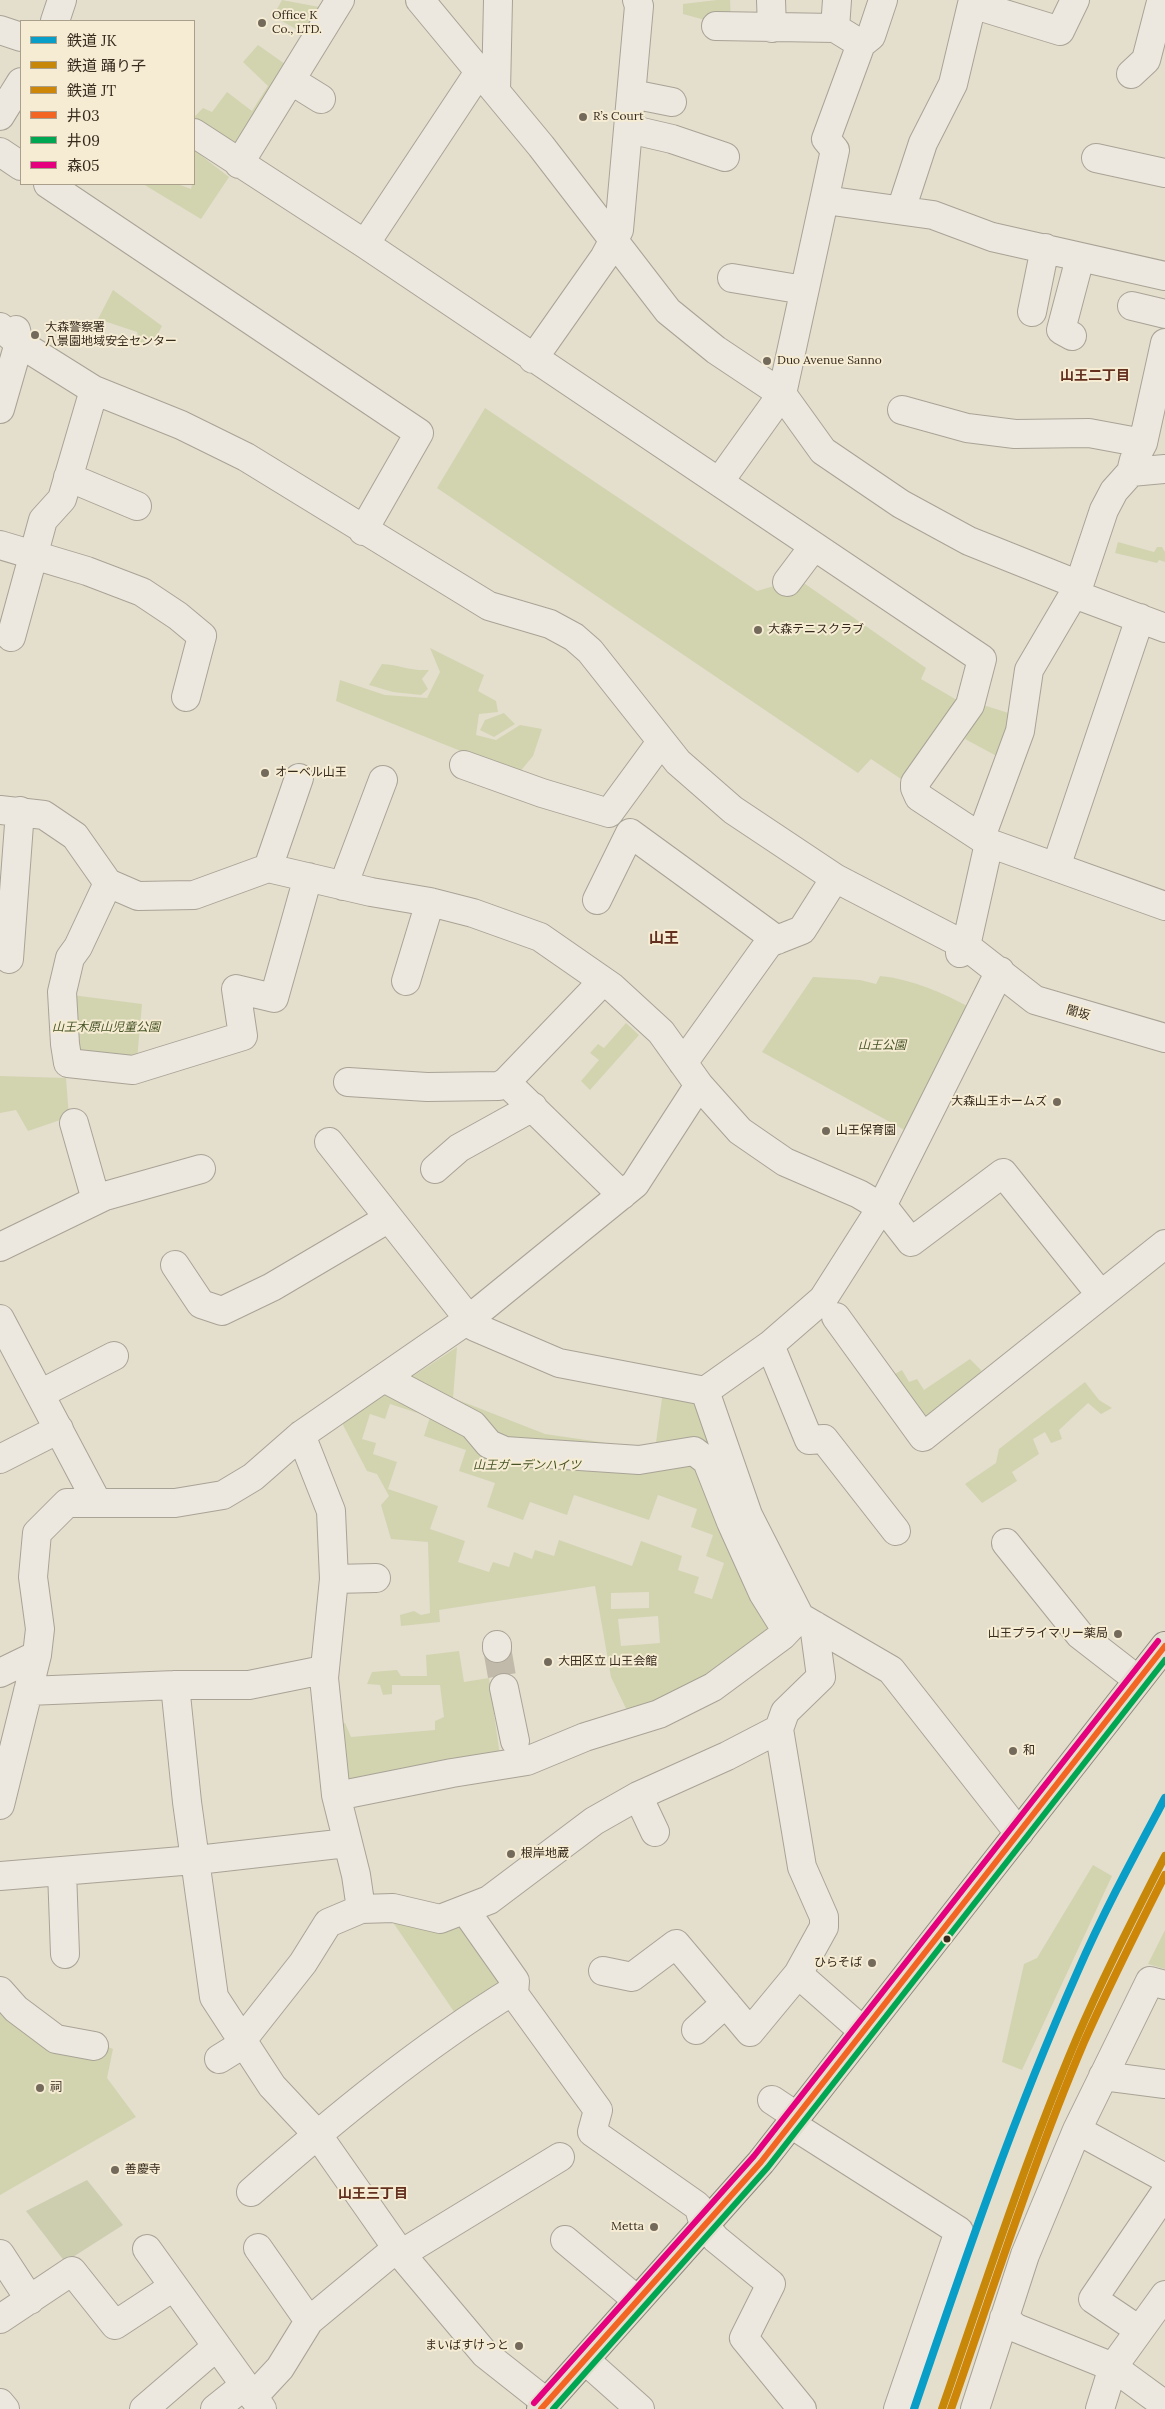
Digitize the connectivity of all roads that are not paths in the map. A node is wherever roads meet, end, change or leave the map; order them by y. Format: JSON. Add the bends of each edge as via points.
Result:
{"nodes":[{"id":1,"x":62,"y":0,"type":"edge"},
{"id":2,"x":340,"y":0,"type":"edge"},
{"id":3,"x":420,"y":0,"type":"edge"},
{"id":4,"x":498,"y":0,"type":"edge"},
{"id":5,"x":637,"y":0,"type":"edge"},
{"id":6,"x":771,"y":0,"type":"edge"},
{"id":7,"x":837,"y":0,"type":"edge"},
{"id":8,"x":883,"y":0,"type":"edge"},
{"id":9,"x":1074,"y":0,"type":"edge"},
{"id":10,"x":1161,"y":2,"type":"edge"},
{"id":11,"x":55,"y":20,"type":"edge"},
{"id":12,"x":716,"y":26,"type":"dead end"},
{"id":13,"x":772,"y":28,"type":"junction"},
{"id":14,"x":835,"y":28,"type":"junction"},
{"id":15,"x":0,"y":30,"type":"edge"},
{"id":16,"x":20,"y":37,"type":"edge"},
{"id":17,"x":861,"y":44,"type":"junction"},
{"id":18,"x":1131,"y":74,"type":"dead end"},
{"id":19,"x":292,"y":81,"type":"junction"},
{"id":20,"x":487,"y":82,"type":"junction"},
{"id":21,"x":20,"y":84,"type":"edge"},
{"id":22,"x":632,"y":94,"type":"junction"},
{"id":23,"x":321,"y":99,"type":"dead end"},
{"id":24,"x":672,"y":102,"type":"dead end"},
{"id":25,"x":0,"y":116,"type":"edge"},
{"id":26,"x":629,"y":129,"type":"junction"},
{"id":27,"x":195,"y":134,"type":"edge"},
{"id":28,"x":0,"y":152,"type":"edge"},
{"id":29,"x":725,"y":157,"type":"dead end"},
{"id":30,"x":1096,"y":158,"type":"dead end"},
{"id":31,"x":239,"y":164,"type":"junction"},
{"id":32,"x":20,"y":165,"type":"edge"},
{"id":33,"x":1165,"y":173,"type":"edge"},
{"id":34,"x":49,"y":185,"type":"edge"},
{"id":35,"x":825,"y":200,"type":"junction"},
{"id":36,"x":901,"y":210,"type":"junction"},
{"id":37,"x":614,"y":241,"type":"junction"},
{"id":38,"x":364,"y":244,"type":"junction"},
{"id":39,"x":1045,"y":248,"type":"junction"},
{"id":40,"x":1080,"y":258,"type":"junction"},
{"id":41,"x":1165,"y":276,"type":"edge"},
{"id":42,"x":732,"y":278,"type":"dead end"},
{"id":43,"x":804,"y":290,"type":"junction"},
{"id":44,"x":1132,"y":306,"type":"dead end"},
{"id":45,"x":1032,"y":312,"type":"dead end"},
{"id":46,"x":1165,"y":314,"type":"edge"},
{"id":47,"x":12,"y":333,"type":"edge"},
{"id":48,"x":1072,"y":336,"type":"dead end"},
{"id":49,"x":1165,"y":343,"type":"edge"},
{"id":50,"x":533,"y":359,"type":"junction"},
{"id":51,"x":94,"y":390,"type":"junction"},
{"id":52,"x":782,"y":394,"type":"junction"},
{"id":53,"x":0,"y":409,"type":"edge"},
{"id":54,"x":902,"y":410,"type":"dead end"},
{"id":55,"x":1143,"y":443,"type":"junction"},
{"id":56,"x":1165,"y":469,"type":"edge"},
{"id":57,"x":1131,"y":472,"type":"junction"},
{"id":58,"x":68,"y":477,"type":"junction"},
{"id":59,"x":719,"y":482,"type":"junction"},
{"id":60,"x":137,"y":506,"type":"dead end"},
{"id":61,"x":363,"y":531,"type":"junction"},
{"id":62,"x":0,"y":545,"type":"edge"},
{"id":63,"x":814,"y":546,"type":"junction"},
{"id":64,"x":35,"y":554,"type":"junction"},
{"id":65,"x":787,"y":582,"type":"dead end"},
{"id":66,"x":1077,"y":590,"type":"junction"},
{"id":67,"x":1153,"y":623,"type":"edge"},
{"id":68,"x":11,"y":637,"type":"dead end"},
{"id":69,"x":186,"y":697,"type":"dead end"},
{"id":70,"x":662,"y":742,"type":"junction"},
{"id":71,"x":464,"y":765,"type":"dead end"},
{"id":72,"x":300,"y":778,"type":"dead end"},
{"id":73,"x":383,"y":780,"type":"dead end"},
{"id":74,"x":10,"y":810,"type":"edge"},
{"id":75,"x":985,"y":840,"type":"junction"},
{"id":76,"x":1056,"y":867,"type":"junction"},
{"id":77,"x":268,"y":868,"type":"junction"},
{"id":78,"x":308,"y":877,"type":"junction"},
{"id":79,"x":835,"y":878,"type":"junction"},
{"id":80,"x":108,"y":883,"type":"junction"},
{"id":81,"x":343,"y":886,"type":"junction"},
{"id":82,"x":597,"y":900,"type":"dead end"},
{"id":83,"x":430,"y":902,"type":"junction"},
{"id":84,"x":1165,"y":906,"type":"edge"},
{"id":85,"x":777,"y":940,"type":"junction"},
{"id":86,"x":963,"y":950,"type":"junction"},
{"id":87,"x":9,"y":959,"type":"dead end"},
{"id":88,"x":1000,"y":971,"type":"junction"},
{"id":89,"x":406,"y":981,"type":"dead end"},
{"id":90,"x":603,"y":981,"type":"junction"},
{"id":91,"x":1165,"y":1038,"type":"edge"},
{"id":92,"x":683,"y":1063,"type":"junction"},
{"id":93,"x":348,"y":1082,"type":"dead end"},
{"id":94,"x":506,"y":1082,"type":"junction"},
{"id":95,"x":698,"y":1086,"type":"junction"},
{"id":96,"x":532,"y":1107,"type":"junction"},
{"id":97,"x":74,"y":1123,"type":"dead end"},
{"id":98,"x":329,"y":1142,"type":"dead end"},
{"id":99,"x":201,"y":1169,"type":"dead end"},
{"id":100,"x":434,"y":1169,"type":"dead end"},
{"id":101,"x":622,"y":1195,"type":"junction"},
{"id":102,"x":96,"y":1200,"type":"junction"},
{"id":103,"x":881,"y":1208,"type":"junction"},
{"id":104,"x":389,"y":1218,"type":"junction"},
{"id":105,"x":1165,"y":1244,"type":"edge"},
{"id":106,"x":0,"y":1247,"type":"edge"},
{"id":107,"x":175,"y":1265,"type":"dead end"},
{"id":108,"x":1101,"y":1295,"type":"junction"},
{"id":109,"x":836,"y":1317,"type":"dead end"},
{"id":110,"x":0,"y":1318,"type":"edge"},
{"id":111,"x":469,"y":1319,"type":"junction"},
{"id":112,"x":770,"y":1345,"type":"junction"},
{"id":113,"x":114,"y":1356,"type":"dead end"},
{"id":114,"x":12,"y":1366,"type":"edge"},
{"id":115,"x":384,"y":1378,"type":"junction"},
{"id":116,"x":705,"y":1391,"type":"junction"},
{"id":117,"x":40,"y":1394,"type":"junction"},
{"id":118,"x":59,"y":1429,"type":"junction"},
{"id":119,"x":301,"y":1435,"type":"junction"},
{"id":120,"x":0,"y":1459,"type":"edge"},
{"id":121,"x":97,"y":1502,"type":"junction"},
{"id":122,"x":896,"y":1532,"type":"dead end"},
{"id":123,"x":1006,"y":1543,"type":"dead end"},
{"id":124,"x":376,"y":1578,"type":"dead end"},
{"id":125,"x":334,"y":1579,"type":"junction"},
{"id":126,"x":800,"y":1624,"type":"junction"},
{"id":127,"x":1165,"y":1646,"type":"edge"},
{"id":128,"x":37,"y":1655,"type":"junction"},
{"id":129,"x":323,"y":1670,"type":"junction"},
{"id":130,"x":0,"y":1673,"type":"edge"},
{"id":131,"x":1138,"y":1680,"type":"junction"},
{"id":132,"x":175,"y":1685,"type":"junction"},
{"id":133,"x":504,"y":1688,"type":"tunnel mouth"},
{"id":134,"x":28,"y":1691,"type":"junction"},
{"id":135,"x":779,"y":1729,"type":"junction"},
{"id":136,"x":520,"y":1749,"type":"junction"},
{"id":137,"x":352,"y":1793,"type":"dead end"},
{"id":138,"x":638,"y":1796,"type":"junction"},
{"id":139,"x":0,"y":1805,"type":"edge"},
{"id":140,"x":654,"y":1832,"type":"dead end"},
{"id":141,"x":1019,"y":1833,"type":"junction"},
{"id":142,"x":347,"y":1843,"type":"junction"},
{"id":143,"x":196,"y":1860,"type":"junction"},
{"id":144,"x":62,"y":1871,"type":"junction"},
{"id":145,"x":0,"y":1876,"type":"edge"},
{"id":146,"x":361,"y":1909,"type":"junction"},
{"id":147,"x":466,"y":1910,"type":"junction"},
{"id":148,"x":65,"y":1954,"type":"dead end"},
{"id":149,"x":603,"y":1971,"type":"dead end"},
{"id":150,"x":798,"y":1974,"type":"junction"},
{"id":151,"x":1157,"y":1983,"type":"edge"},
{"id":152,"x":514,"y":1990,"type":"junction"},
{"id":153,"x":0,"y":1991,"type":"edge"},
{"id":154,"x":726,"y":2003,"type":"junction"},
{"id":155,"x":696,"y":2030,"type":"dead end"},
{"id":156,"x":863,"y":2031,"type":"junction"},
{"id":157,"x":242,"y":2039,"type":"junction"},
{"id":158,"x":94,"y":2046,"type":"dead end"},
{"id":159,"x":218,"y":2059,"type":"dead end"},
{"id":160,"x":1103,"y":2076,"type":"junction"},
{"id":161,"x":1165,"y":2084,"type":"edge"},
{"id":162,"x":772,"y":2100,"type":"dead end"},
{"id":163,"x":794,"y":2120,"type":"junction"},
{"id":164,"x":1077,"y":2130,"type":"junction"},
{"id":165,"x":317,"y":2134,"type":"junction"},
{"id":166,"x":560,"y":2157,"type":"dead end"},
{"id":167,"x":1165,"y":2178,"type":"edge"},
{"id":168,"x":251,"y":2192,"type":"dead end"},
{"id":169,"x":1165,"y":2193,"type":"edge"},
{"id":170,"x":704,"y":2225,"type":"junction"},
{"id":171,"x":565,"y":2240,"type":"dead end"},
{"id":172,"x":258,"y":2248,"type":"dead end"},
{"id":173,"x":146,"y":2249,"type":"dead end"},
{"id":174,"x":399,"y":2251,"type":"junction"},
{"id":175,"x":0,"y":2254,"type":"edge"},
{"id":176,"x":173,"y":2287,"type":"junction"},
{"id":177,"x":1165,"y":2295,"type":"edge"},
{"id":178,"x":30,"y":2300,"type":"junction"},
{"id":179,"x":637,"y":2300,"type":"junction"},
{"id":180,"x":1004,"y":2318,"type":"junction"},
{"id":181,"x":0,"y":2320,"type":"edge"},
{"id":182,"x":309,"y":2321,"type":"junction"},
{"id":183,"x":1139,"y":2330,"type":"junction"},
{"id":184,"x":216,"y":2347,"type":"junction"},
{"id":185,"x":585,"y":2360,"type":"junction"},
{"id":186,"x":1113,"y":2367,"type":"junction"},
{"id":187,"x":253,"y":2397,"type":"edge"},
{"id":188,"x":0,"y":2403,"type":"edge"},
{"id":189,"x":1165,"y":2405,"type":"edge"},
{"id":190,"x":544,"y":2406,"type":"edge"},
{"id":191,"x":5,"y":2409,"type":"edge"},
{"id":192,"x":144,"y":2409,"type":"edge"},
{"id":193,"x":215,"y":2409,"type":"edge"},
{"id":194,"x":640,"y":2409,"type":"edge"},
{"id":195,"x":802,"y":2409,"type":"edge"},
{"id":196,"x":898,"y":2409,"type":"edge"},
{"id":197,"x":975,"y":2409,"type":"edge"},
{"id":198,"x":1100,"y":2409,"type":"edge"}],
"edges":[{"from":1,"to":11,"type":"street"},
{"from":2,"to":19,"type":"street"},
{"from":3,"to":20,"type":"street"},
{"from":4,"to":20,"type":"street"},
{"from":5,"to":22,"type":"street"},
{"from":6,"to":13,"type":"street"},
{"from":7,"to":14,"type":"street"},
{"from":8,"to":17,"type":"street","via":[[870,36]]},
{"from":9,"to":36,"type":"street","via":[[1060,31],[972,4],[953,84],[923,144]]},
{"from":10,"to":18,"type":"street","via":[[1146,60]]},
{"from":12,"to":13,"type":"street"},
{"from":13,"to":14,"type":"street"},
{"from":14,"to":17,"type":"street"},
{"from":15,"to":16,"type":"street"},
{"from":17,"to":35,"type":"street","via":[[826,139],[835,150]]},
{"from":19,"to":23,"type":"street"},
{"from":19,"to":31,"type":"street"},
{"from":20,"to":37,"type":"street"},
{"from":20,"to":38,"type":"street"},
{"from":21,"to":25,"type":"street"},
{"from":22,"to":24,"type":"street"},
{"from":22,"to":26,"type":"street"},
{"from":26,"to":29,"type":"street","via":[[672,138]]},
{"from":26,"to":37,"type":"street","via":[[619,230]]},
{"from":27,"to":31,"type":"street"},
{"from":28,"to":32,"type":"street"},
{"from":30,"to":33,"type":"street"},
{"from":31,"to":38,"type":"street"},
{"from":34,"to":61,"type":"street","via":[[272,338],[419,433]]},
{"from":35,"to":36,"type":"street"},
{"from":35,"to":43,"type":"street"},
{"from":36,"to":39,"type":"street","via":[[933,215],[992,237]]},
{"from":37,"to":50,"type":"street"},
{"from":37,"to":52,"type":"street","via":[[668,311],[716,350]]},
{"from":38,"to":50,"type":"street"},
{"from":39,"to":40,"type":"street"},
{"from":39,"to":45,"type":"street"},
{"from":40,"to":41,"type":"street"},
{"from":40,"to":48,"type":"street","via":[[1061,330]]},
{"from":42,"to":43,"type":"street"},
{"from":43,"to":52,"type":"street"},
{"from":44,"to":46,"type":"street"},
{"from":47,"to":51,"type":"street","name":"闇坂"},
{"from":47,"to":53,"type":"street"},
{"from":49,"to":55,"type":"street"},
{"from":50,"to":59,"type":"street"},
{"from":51,"to":58,"type":"street"},
{"from":51,"to":61,"type":"street","name":"闇坂","via":[[181,424],[246,458]]},
{"from":52,"to":59,"type":"street"},
{"from":52,"to":66,"type":"street","via":[[823,451],[901,504],[970,541]]},
{"from":54,"to":55,"type":"street","via":[[966,428],[1014,434],[1089,433]]},
{"from":55,"to":57,"type":"street"},
{"from":56,"to":57,"type":"street"},
{"from":57,"to":66,"type":"street","via":[[1104,510],[1086,551]]},
{"from":58,"to":60,"type":"street"},
{"from":58,"to":64,"type":"street","via":[[62,499],[43,520]]},
{"from":59,"to":63,"type":"street"},
{"from":61,"to":70,"type":"street","name":"闇坂","via":[[490,606],[550,624],[574,637],[590,652]]},
{"from":62,"to":64,"type":"street"},
{"from":63,"to":65,"type":"street"},
{"from":63,"to":75,"type":"street","via":[[982,659],[970,705],[918,777],[914,788],[919,797]]},
{"from":64,"to":68,"type":"street"},
{"from":64,"to":69,"type":"street","via":[[142,592],[202,636]]},
{"from":66,"to":67,"type":"street"},
{"from":66,"to":75,"type":"street","via":[[1029,670],[1020,731]]},
{"from":67,"to":76,"type":"street"},
{"from":70,"to":71,"type":"street","via":[[609,812],[542,793]]},
{"from":70,"to":79,"type":"street","name":"闇坂","via":[[678,762],[734,810]]},
{"from":72,"to":77,"type":"street"},
{"from":73,"to":81,"type":"street"},
{"from":74,"to":80,"type":"street","via":[[44,815],[75,836]]},
{"from":74,"to":87,"type":"street"},
{"from":75,"to":76,"type":"street"},
{"from":75,"to":86,"type":"street"},
{"from":76,"to":84,"type":"street"},
{"from":77,"to":78,"type":"street"},
{"from":77,"to":80,"type":"street","via":[[194,895],[138,896]]},
{"from":78,"to":80,"type":"street","via":[[274,998],[236,989],[243,1036],[133,1070],[68,1063],[65,1044],[62,992],[70,958]]},
{"from":78,"to":81,"type":"street"},
{"from":79,"to":85,"type":"street","via":[[802,930]]},
{"from":79,"to":86,"type":"street","name":"闇坂"},
{"from":81,"to":83,"type":"street"},
{"from":82,"to":85,"type":"street","via":[[630,833]]},
{"from":83,"to":89,"type":"street"},
{"from":83,"to":90,"type":"street","via":[[473,913],[540,937]]},
{"from":85,"to":92,"type":"street","via":[[769,944]]},
{"from":86,"to":88,"type":"street","name":"闇坂"},
{"from":88,"to":91,"type":"street","name":"闇坂","via":[[1034,1000]]},
{"from":88,"to":103,"type":"street"},
{"from":90,"to":92,"type":"street","via":[[662,1032]]},
{"from":90,"to":94,"type":"street"},
{"from":92,"to":95,"type":"street"},
{"from":93,"to":94,"type":"street","via":[[427,1086],[499,1086]]},
{"from":94,"to":96,"type":"street"},
{"from":95,"to":101,"type":"street","via":[[635,1184]]},
{"from":95,"to":103,"type":"street","via":[[740,1132],[785,1162],[859,1194]]},
{"from":96,"to":100,"type":"street","via":[[459,1148]]},
{"from":96,"to":101,"type":"street"},
{"from":97,"to":102,"type":"street"},
{"from":98,"to":104,"type":"street"},
{"from":99,"to":102,"type":"street"},
{"from":101,"to":111,"type":"street"},
{"from":102,"to":106,"type":"street"},
{"from":103,"to":108,"type":"street","via":[[911,1242],[1003,1173]]},
{"from":103,"to":112,"type":"street","via":[[823,1298]]},
{"from":104,"to":107,"type":"street","via":[[272,1287],[222,1311],[201,1304]]},
{"from":104,"to":111,"type":"street"},
{"from":105,"to":108,"type":"street"},
{"from":108,"to":109,"type":"street","via":[[923,1437]]},
{"from":110,"to":114,"type":"street"},
{"from":111,"to":115,"type":"street"},
{"from":111,"to":116,"type":"street","via":[[475,1326],[559,1363]]},
{"from":112,"to":116,"type":"street"},
{"from":112,"to":122,"type":"street","via":[[809,1440],[824,1439]]},
{"from":113,"to":117,"type":"street"},
{"from":114,"to":117,"type":"street"},
{"from":115,"to":119,"type":"street"},
{"from":115,"to":126,"type":"street","via":[[473,1425],[489,1444],[505,1451],[639,1460],[694,1451],[707,1461],[763,1593]]},
{"from":116,"to":126,"type":"street","via":[[748,1515]]},
{"from":117,"to":118,"type":"street"},
{"from":118,"to":120,"type":"street"},
{"from":118,"to":121,"type":"street"},
{"from":119,"to":121,"type":"street","via":[[253,1477],[223,1495],[175,1503]]},
{"from":119,"to":125,"type":"street","via":[[331,1511]]},
{"from":121,"to":128,"type":"street","via":[[67,1503],[37,1533],[33,1577],[40,1629]]},
{"from":123,"to":131,"type":"street","via":[[1080,1635]]},
{"from":124,"to":125,"type":"street"},
{"from":125,"to":129,"type":"street"},
{"from":126,"to":135,"type":"street","via":[[820,1677],[785,1712]]},
{"from":126,"to":136,"type":"street","via":[[713,1687],[659,1714],[585,1738]]},
{"from":126,"to":141,"type":"street","via":[[891,1670]]},
{"from":127,"to":131,"type":"main road"},
{"from":128,"to":130,"type":"street"},
{"from":128,"to":134,"type":"street"},
{"from":129,"to":132,"type":"street","via":[[250,1685]]},
{"from":129,"to":142,"type":"street","via":[[336,1795]]},
{"from":131,"to":141,"type":"main road"},
{"from":132,"to":134,"type":"street"},
{"from":132,"to":143,"type":"street","via":[[184,1802]]},
{"from":133,"to":136,"type":"street"},
{"from":134,"to":139,"type":"street"},
{"from":135,"to":138,"type":"street"},
{"from":135,"to":150,"type":"street","via":[[802,1867],[824,1917],[824,1927]]},
{"from":136,"to":137,"type":"street","via":[[452,1772]]},
{"from":138,"to":140,"type":"street"},
{"from":138,"to":147,"type":"street","via":[[594,1821],[490,1900]]},
{"from":141,"to":156,"type":"main road"},
{"from":142,"to":143,"type":"street"},
{"from":142,"to":146,"type":"street"},
{"from":143,"to":144,"type":"street"},
{"from":143,"to":157,"type":"street","via":[[214,1997]]},
{"from":144,"to":145,"type":"street"},
{"from":144,"to":148,"type":"street"},
{"from":146,"to":147,"type":"street","via":[[393,1908],[440,1919]]},
{"from":146,"to":157,"type":"street","via":[[328,1923],[303,1963]]},
{"from":147,"to":152,"type":"street","via":[[515,1981]]},
{"from":149,"to":154,"type":"street","via":[[632,1977],[676,1944]]},
{"from":150,"to":154,"type":"street","via":[[750,2032]]},
{"from":150,"to":156,"type":"street"},
{"from":151,"to":160,"type":"street"},
{"from":152,"to":165,"type":"street","via":[[457,2025]]},
{"from":152,"to":170,"type":"street","via":[[598,2110],[592,2132],[696,2205]]},
{"from":153,"to":158,"type":"street","via":[[16,2009],[56,2039]]},
{"from":154,"to":155,"type":"street"},
{"from":156,"to":163,"type":"main road"},
{"from":157,"to":159,"type":"street","via":[[240,2046]]},
{"from":157,"to":165,"type":"street","via":[[272,2086]]},
{"from":160,"to":161,"type":"street"},
{"from":160,"to":164,"type":"street"},
{"from":162,"to":163,"type":"street"},
{"from":163,"to":170,"type":"main road"},
{"from":163,"to":196,"type":"street","via":[[959,2231]]},
{"from":164,"to":167,"type":"street"},
{"from":164,"to":180,"type":"street","via":[[1025,2255]]},
{"from":165,"to":168,"type":"street"},
{"from":165,"to":174,"type":"street"},
{"from":166,"to":174,"type":"street"},
{"from":169,"to":183,"type":"street","via":[[1093,2299]]},
{"from":170,"to":179,"type":"main road"},
{"from":170,"to":195,"type":"street","via":[[770,2284],[744,2338]]},
{"from":171,"to":179,"type":"street"},
{"from":172,"to":182,"type":"street"},
{"from":173,"to":176,"type":"street"},
{"from":174,"to":182,"type":"street"},
{"from":174,"to":190,"type":"street","via":[[485,2354]]},
{"from":175,"to":178,"type":"street"},
{"from":176,"to":178,"type":"street","via":[[115,2326],[72,2271]]},
{"from":176,"to":184,"type":"street"},
{"from":177,"to":183,"type":"street"},
{"from":178,"to":181,"type":"street"},
{"from":179,"to":185,"type":"main road"},
{"from":180,"to":186,"type":"street","via":[[1016,2328]]},
{"from":180,"to":197,"type":"street"},
{"from":182,"to":187,"type":"street","via":[[280,2368]]},
{"from":183,"to":186,"type":"street"},
{"from":184,"to":187,"type":"street"},
{"from":184,"to":192,"type":"street"},
{"from":185,"to":190,"type":"main road"},
{"from":185,"to":194,"type":"street"},
{"from":186,"to":189,"type":"street"},
{"from":186,"to":198,"type":"street"},
{"from":187,"to":193,"type":"street"},
{"from":188,"to":191,"type":"street"}]}
